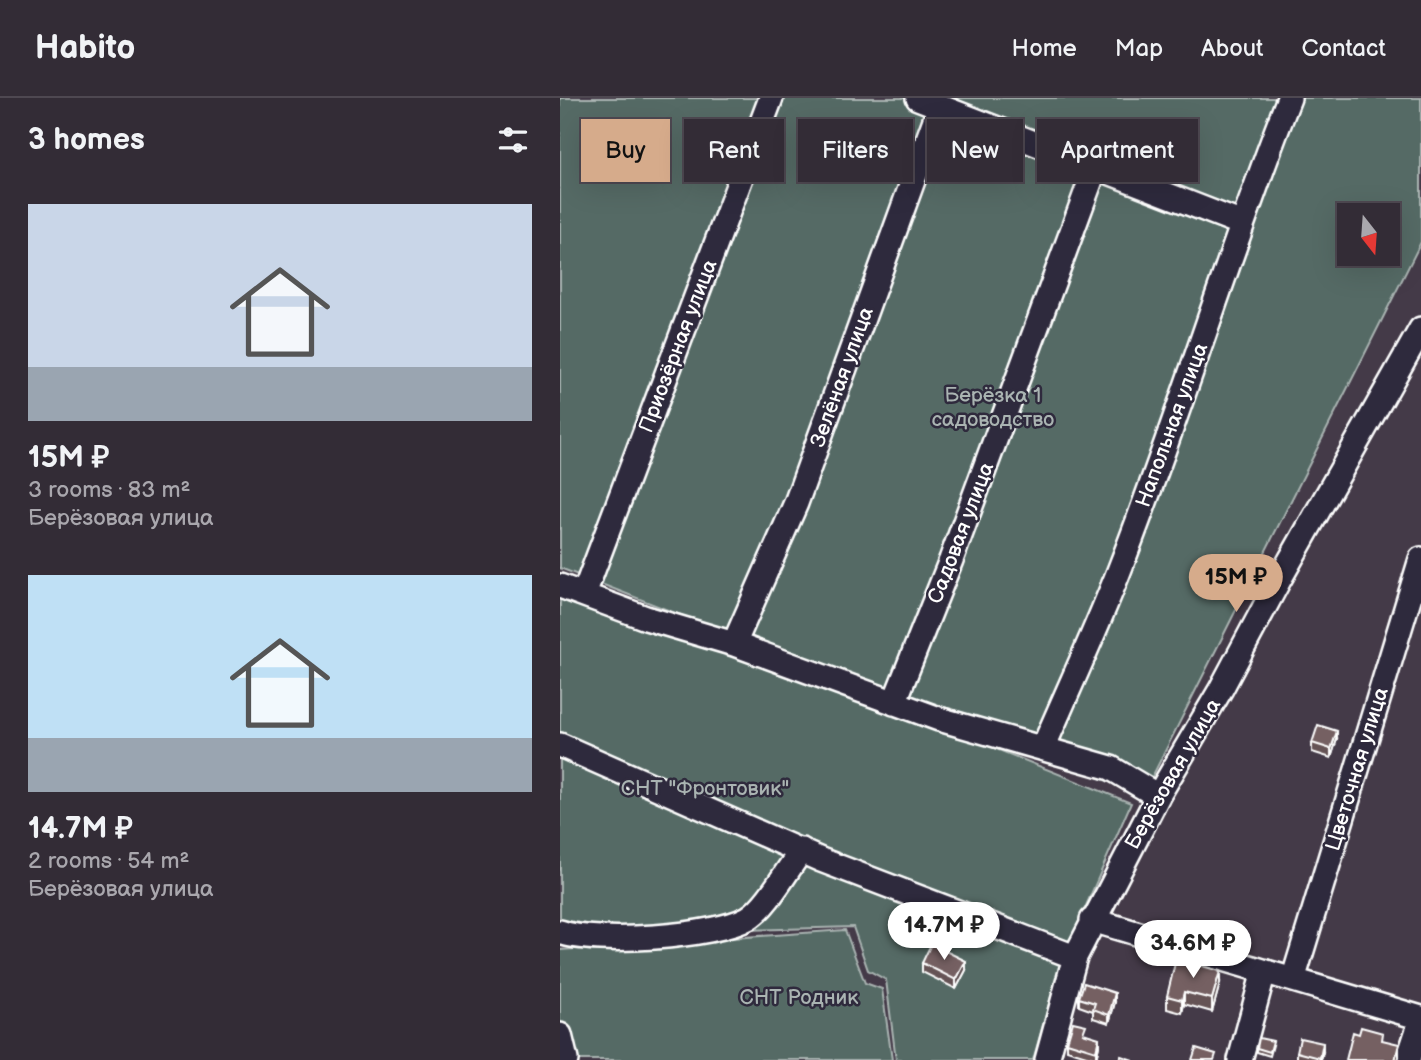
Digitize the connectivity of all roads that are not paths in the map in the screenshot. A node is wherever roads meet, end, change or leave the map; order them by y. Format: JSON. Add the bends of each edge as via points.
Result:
{"nodes":[{"id":1,"x":771,"y":98,"type":"edge"},
{"id":2,"x":1289,"y":98,"type":"edge"},
{"id":3,"x":929,"y":102,"type":"edge"},
{"id":4,"x":1037,"y":143,"type":"edge"},
{"id":5,"x":1090,"y":182,"type":"edge"},
{"id":6,"x":1136,"y":182,"type":"edge"},
{"id":7,"x":1240,"y":223,"type":"junction"},
{"id":8,"x":1421,"y":330,"type":"edge"},
{"id":9,"x":1421,"y":559,"type":"edge"},
{"id":10,"x":560,"y":586,"type":"edge"},
{"id":11,"x":584,"y":594,"type":"junction"},
{"id":12,"x":734,"y":644,"type":"junction"},
{"id":13,"x":894,"y":703,"type":"junction"},
{"id":14,"x":560,"y":745,"type":"edge"},
{"id":15,"x":1044,"y":746,"type":"junction"},
{"id":16,"x":1158,"y":796,"type":"junction"},
{"id":17,"x":802,"y":850,"type":"junction"},
{"id":18,"x":1092,"y":920,"type":"junction"},
{"id":19,"x":560,"y":932,"type":"edge"},
{"id":20,"x":1075,"y":957,"type":"junction"},
{"id":21,"x":1264,"y":971,"type":"junction"},
{"id":22,"x":1293,"y":980,"type":"junction"},
{"id":23,"x":1421,"y":1020,"type":"edge"},
{"id":24,"x":560,"y":1035,"type":"edge"},
{"id":25,"x":566,"y":1060,"type":"edge"},
{"id":26,"x":1047,"y":1060,"type":"edge"},
{"id":27,"x":1240,"y":1060,"type":"edge"},
{"id":28,"x":1408,"y":1060,"type":"edge"}],
"edges":[{"from":1,"to":11,"type":"street","name":"Приозёрная улица"},
{"from":2,"to":7,"type":"street","name":"Напольная улица"},
{"from":3,"to":4,"type":"street"},
{"from":3,"to":12,"type":"street","name":"Зелёная улица","via":[[796,503]]},
{"from":5,"to":13,"type":"street","name":"Садовая улица"},
{"from":6,"to":7,"type":"street"},
{"from":7,"to":15,"type":"street","name":"Напольная улица","via":[[1119,572]]},
{"from":8,"to":16,"type":"street","name":"Берёзовая улица"},
{"from":9,"to":22,"type":"street","name":"Цветочная улица"},
{"from":10,"to":11,"type":"street"},
{"from":11,"to":12,"type":"street"},
{"from":12,"to":13,"type":"street"},
{"from":13,"to":15,"type":"street"},
{"from":14,"to":17,"type":"street"},
{"from":15,"to":16,"type":"street","via":[[1111,768]]},
{"from":16,"to":18,"type":"street","name":"Берёзовая улица"},
{"from":17,"to":19,"type":"street","via":[[747,918],[706,930],[636,938]]},
{"from":17,"to":20,"type":"street"},
{"from":18,"to":20,"type":"street","name":"Берёзовая улица"},
{"from":18,"to":21,"type":"street"},
{"from":20,"to":26,"type":"street","name":"Берёзовая улица"},
{"from":21,"to":22,"type":"street"},
{"from":21,"to":27,"type":"street"},
{"from":22,"to":23,"type":"street"},
{"from":23,"to":28,"type":"street"},
{"from":24,"to":25,"type":"street"}]}
